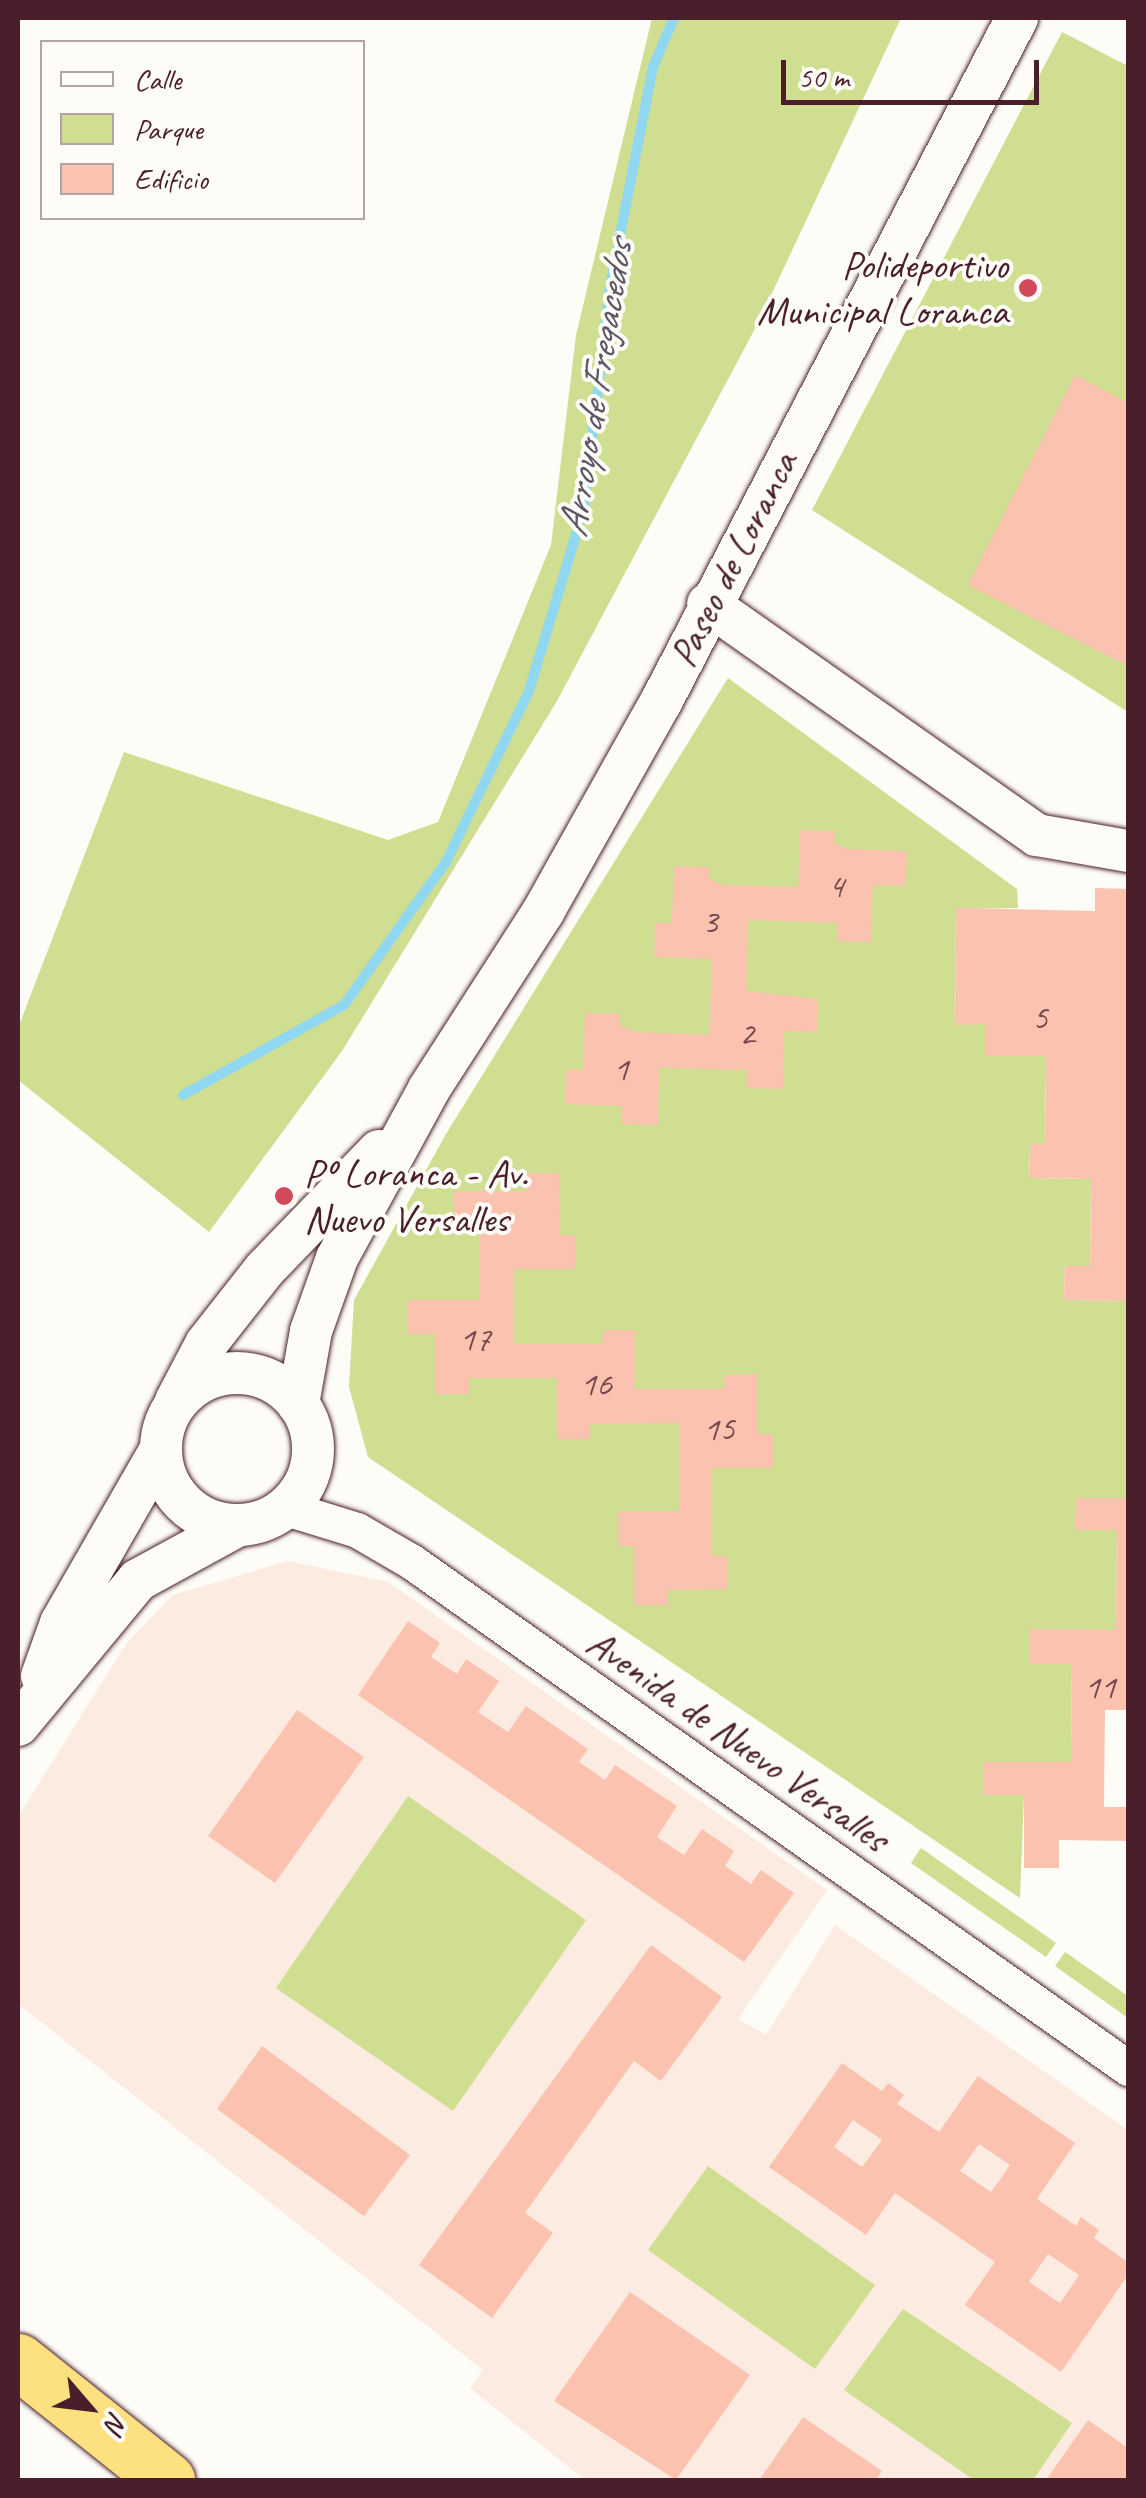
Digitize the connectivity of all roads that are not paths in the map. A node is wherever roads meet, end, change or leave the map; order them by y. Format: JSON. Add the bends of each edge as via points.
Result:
{"nodes":[{"id":1,"x":1017,"y":18,"type":"edge"},
{"id":2,"x":708,"y":604,"type":"junction"},
{"id":3,"x":1128,"y":851,"type":"edge"},
{"id":4,"x":428,"y":1089,"type":"junction"},
{"id":5,"x":298,"y":1404,"type":"junction"},
{"id":6,"x":174,"y":1406,"type":"junction"},
{"id":7,"x":160,"y":1448,"type":"junction"},
{"id":8,"x":286,"y":1508,"type":"junction"},
{"id":9,"x":237,"y":1526,"type":"junction"},
{"id":10,"x":26,"y":1712,"type":"edge"},
{"id":11,"x":1128,"y":2068,"type":"edge"},
{"id":12,"x":18,"y":2361,"type":"edge"},
{"id":13,"x":167,"y":2480,"type":"edge"}],
"edges":[{"from":1,"to":2,"type":"street","name":"Paseo de Loranca"},
{"from":2,"to":3,"type":"street","via":[[1038,835]]},
{"from":2,"to":4,"type":"street","name":"Paseo de Loranca","via":[[543,912]]},
{"from":4,"to":5,"type":"street","name":"Paseo de Loranca","via":[[338,1258],[311,1331]]},
{"from":4,"to":6,"type":"street","name":"Paseo de Loranca","via":[[367,1166],[264,1269],[206,1344]]},
{"from":5,"to":6,"type":"street","via":[[261,1376],[235,1373],[193,1387]]},
{"from":5,"to":8,"type":"street","via":[[313,1446],[310,1472]]},
{"from":6,"to":7,"type":"street"},
{"from":7,"to":9,"type":"street","via":[[164,1474],[186,1506]]},
{"from":7,"to":10,"type":"street","via":[[62,1623]]},
{"from":8,"to":9,"type":"street"},
{"from":8,"to":11,"type":"street","name":"Avenida de Nuevo Versalles","via":[[356,1530],[412,1562]]},
{"from":9,"to":10,"type":"street","via":[[138,1580]]},
{"from":12,"to":13,"type":"highway"}]}
